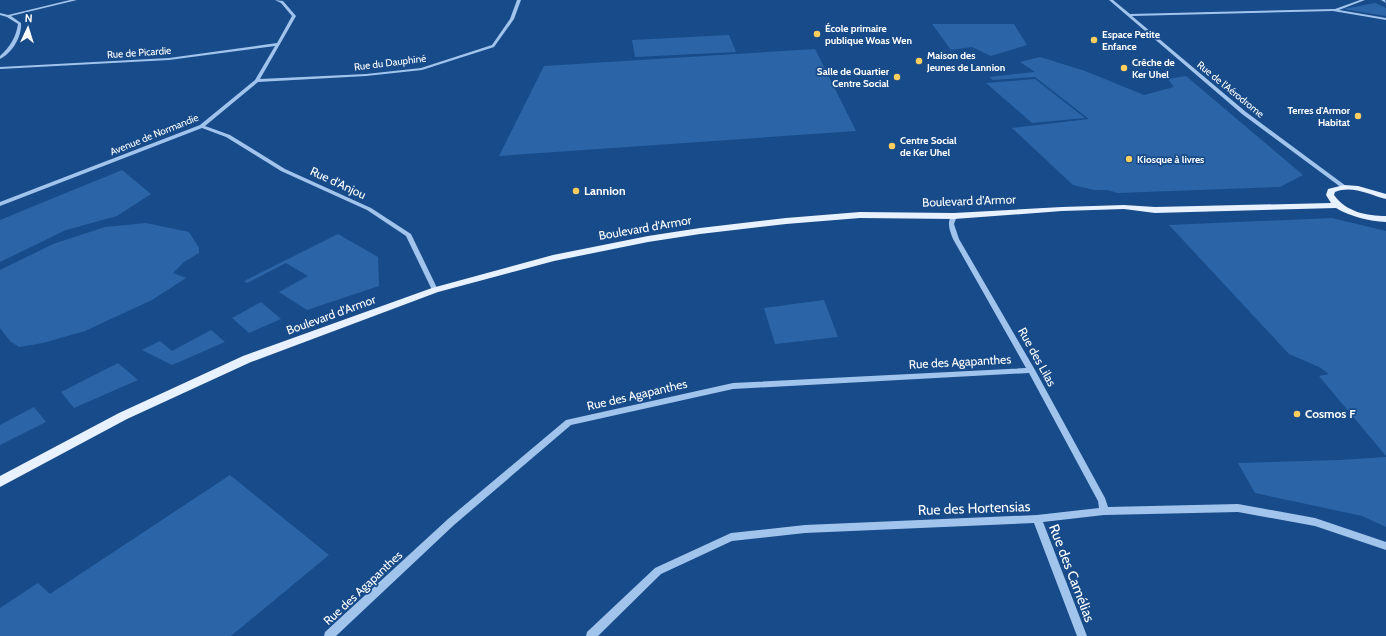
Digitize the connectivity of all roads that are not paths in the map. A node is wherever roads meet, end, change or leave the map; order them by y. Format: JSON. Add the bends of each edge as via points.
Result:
{"nodes":[{"id":1,"x":75,"y":0,"type":"edge"},
{"id":2,"x":277,"y":0,"type":"edge"},
{"id":3,"x":519,"y":0,"type":"edge"},
{"id":4,"x":1111,"y":0,"type":"edge"},
{"id":5,"x":1363,"y":0,"type":"edge"},
{"id":6,"x":1383,"y":0,"type":"edge"},
{"id":7,"x":1386,"y":2,"type":"edge"},
{"id":8,"x":1334,"y":10,"type":"junction"},
{"id":9,"x":0,"y":14,"type":"edge"},
{"id":10,"x":1128,"y":15,"type":"junction"},
{"id":11,"x":8,"y":16,"type":"junction"},
{"id":12,"x":1386,"y":19,"type":"edge"},
{"id":13,"x":278,"y":44,"type":"junction"},
{"id":14,"x":0,"y":58,"type":"edge"},
{"id":15,"x":0,"y":68,"type":"edge"},
{"id":16,"x":257,"y":81,"type":"junction"},
{"id":17,"x":202,"y":126,"type":"junction"},
{"id":18,"x":1344,"y":187,"type":"junction"},
{"id":19,"x":1386,"y":197,"type":"edge"},
{"id":20,"x":0,"y":204,"type":"edge"},
{"id":21,"x":1339,"y":205,"type":"junction"},
{"id":22,"x":954,"y":216,"type":"junction"},
{"id":23,"x":1386,"y":219,"type":"edge"},
{"id":24,"x":435,"y":290,"type":"junction"},
{"id":25,"x":1031,"y":370,"type":"junction"},
{"id":26,"x":0,"y":482,"type":"edge"},
{"id":27,"x":1104,"y":511,"type":"junction"},
{"id":28,"x":1037,"y":519,"type":"junction"},
{"id":29,"x":1386,"y":546,"type":"edge"},
{"id":30,"x":329,"y":636,"type":"edge"},
{"id":31,"x":591,"y":636,"type":"edge"},
{"id":32,"x":1082,"y":636,"type":"edge"}],
"edges":[{"from":1,"to":11,"type":"street"},
{"from":2,"to":13,"type":"street","name":"Avenue de Normandie","via":[[294,16]]},
{"from":3,"to":16,"type":"street","name":"Rue du Dauphiné","via":[[512,19],[493,46],[422,69]]},
{"from":4,"to":10,"type":"street","name":"Rue de l'Aérodrome"},
{"from":5,"to":8,"type":"street"},
{"from":6,"to":7,"type":"street"},
{"from":8,"to":10,"type":"street"},
{"from":8,"to":12,"type":"street"},
{"from":9,"to":11,"type":"street"},
{"from":10,"to":18,"type":"street","name":"Rue de l'Aérodrome","via":[[1244,113]]},
{"from":11,"to":14,"type":"street","via":[[20,24],[19,36],[10,51]]},
{"from":13,"to":15,"type":"street","name":"Rue de Picardie","via":[[169,59]]},
{"from":13,"to":16,"type":"street","name":"Avenue de Normandie"},
{"from":16,"to":17,"type":"street","name":"Avenue de Normandie"},
{"from":17,"to":20,"type":"street","name":"Avenue de Normandie"},
{"from":17,"to":24,"type":"street","name":"Rue d'Anjou","via":[[228,136],[283,170],[369,209],[409,235]]},
{"from":18,"to":19,"type":"main road","via":[[1366,190]]},
{"from":18,"to":21,"type":"main road","via":[[1331,191],[1332,200]]},
{"from":21,"to":22,"type":"main road","name":"Boulevard d'Armor","via":[[1155,210],[1124,207]]},
{"from":21,"to":23,"type":"main road","via":[[1358,214]]},
{"from":22,"to":24,"type":"main road","name":"Boulevard d'Armor","via":[[860,215],[700,231],[553,258]]},
{"from":22,"to":25,"type":"street","name":"Rue des Lilas","via":[[951,224],[956,239]]},
{"from":24,"to":26,"type":"main road","name":"Boulevard d'Armor","via":[[247,359],[123,416]]},
{"from":25,"to":27,"type":"street","name":"Rue des Lilas","via":[[1102,501]]},
{"from":25,"to":30,"type":"street","name":"Rue des Agapanthes","via":[[733,386],[569,422],[451,522]]},
{"from":27,"to":28,"type":"street","name":"Rue des Hortensias"},
{"from":27,"to":29,"type":"street","name":"Rue des Hortensias","via":[[1238,508],[1315,522]]},
{"from":28,"to":31,"type":"street","name":"Rue des Hortensias","via":[[805,529],[731,537],[658,571]]},
{"from":28,"to":32,"type":"street","name":"Rue des Camélias"}]}
